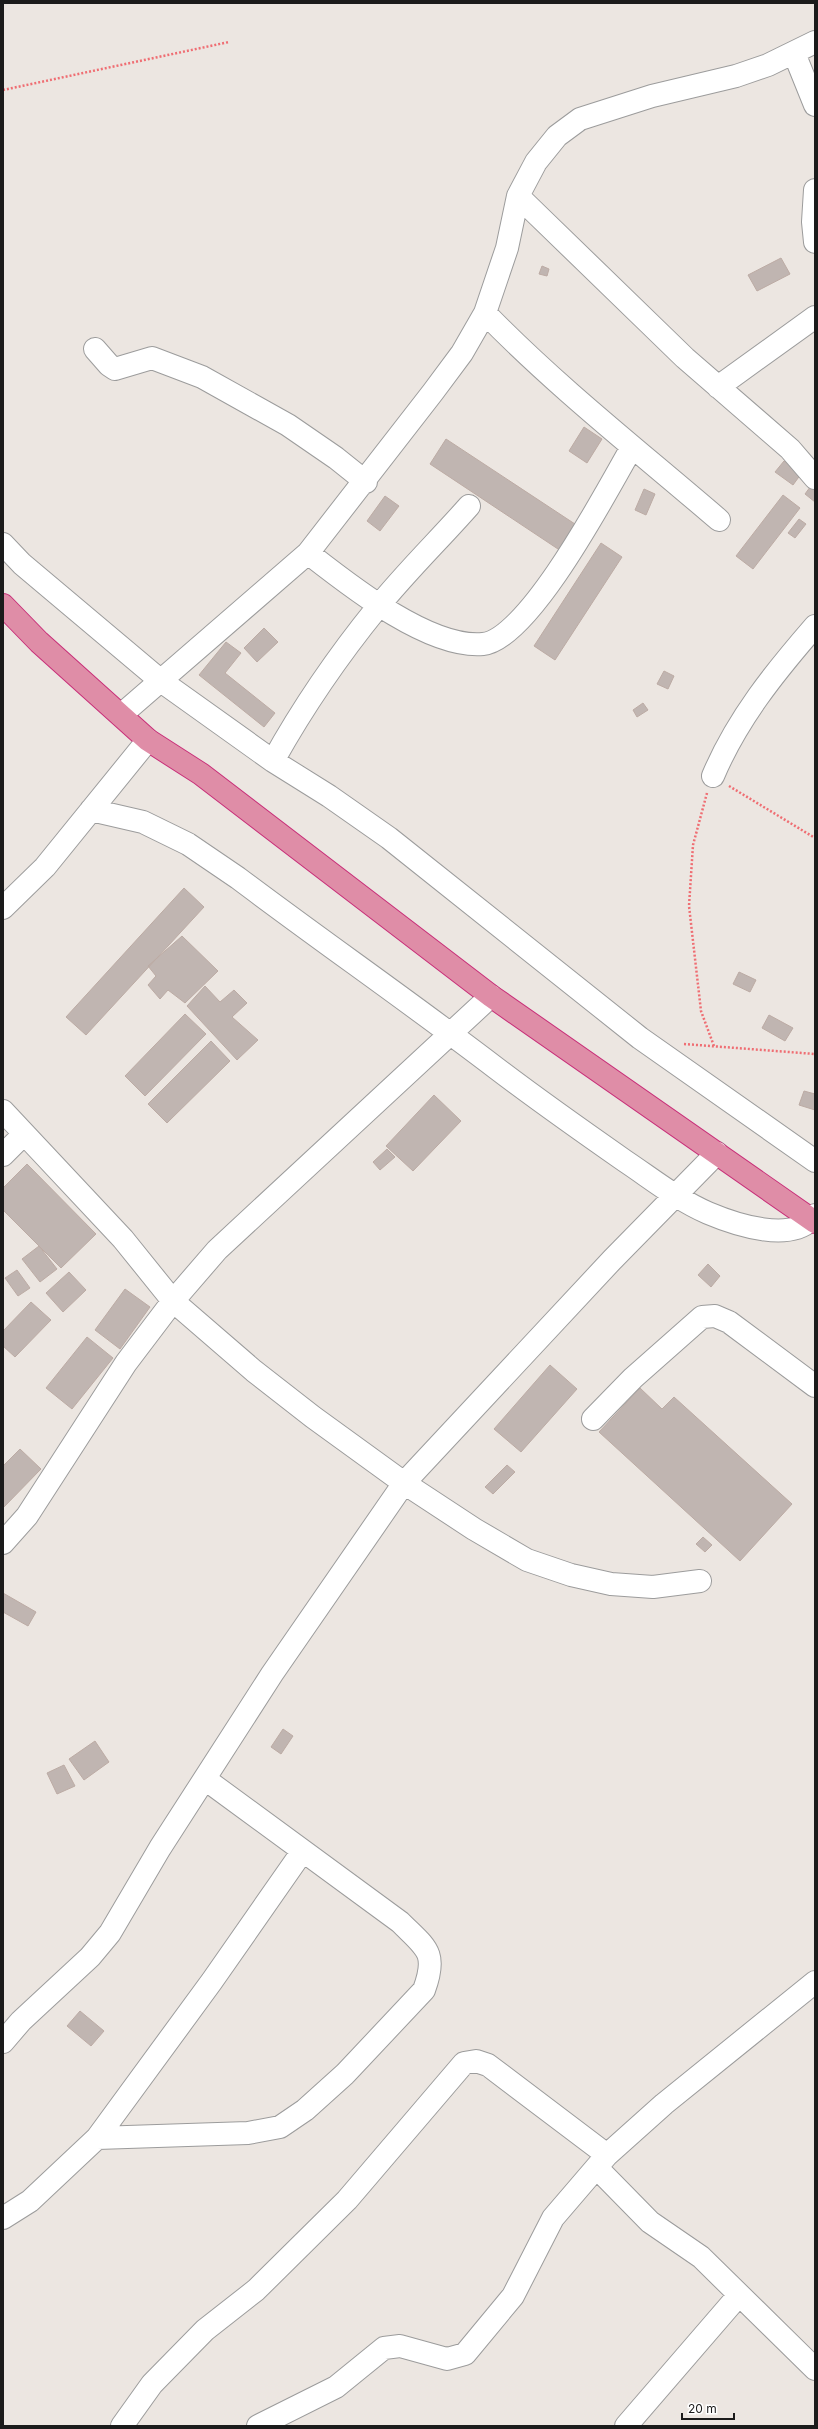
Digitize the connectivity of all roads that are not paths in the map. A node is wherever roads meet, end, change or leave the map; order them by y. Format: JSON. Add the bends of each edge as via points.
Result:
{"nodes":[{"id":1,"x":815,"y":42,"type":"edge"},
{"id":2,"x":794,"y":53,"type":"junction"},
{"id":3,"x":815,"y":105,"type":"edge"},
{"id":4,"x":815,"y":190,"type":"edge"},
{"id":5,"x":518,"y":196,"type":"junction"},
{"id":6,"x":815,"y":242,"type":"edge"},
{"id":7,"x":485,"y":313,"type":"junction"},
{"id":8,"x":815,"y":317,"type":"edge"},
{"id":9,"x":95,"y":349,"type":"dead end"},
{"id":10,"x":718,"y":387,"type":"junction"},
{"id":11,"x":632,"y":447,"type":"junction"},
{"id":12,"x":815,"y":478,"type":"edge"},
{"id":13,"x":366,"y":482,"type":"junction"},
{"id":14,"x":469,"y":506,"type":"dead end"},
{"id":15,"x":719,"y":520,"type":"dead end"},
{"id":16,"x":3,"y":544,"type":"edge"},
{"id":17,"x":308,"y":553,"type":"junction"},
{"id":18,"x":3,"y":605,"type":"edge"},
{"id":19,"x":378,"y":606,"type":"junction"},
{"id":20,"x":815,"y":626,"type":"edge"},
{"id":21,"x":161,"y":681,"type":"junction"},
{"id":22,"x":122,"y":715,"type":"junction"},
{"id":23,"x":148,"y":740,"type":"junction"},
{"id":24,"x":273,"y":761,"type":"junction"},
{"id":25,"x":713,"y":776,"type":"road end"},
{"id":26,"x":91,"y":810,"type":"junction"},
{"id":27,"x":3,"y":908,"type":"edge"},
{"id":28,"x":491,"y":996,"type":"junction"},
{"id":29,"x":451,"y":1034,"type":"junction"},
{"id":30,"x":3,"y":1111,"type":"edge"},
{"id":31,"x":24,"y":1134,"type":"junction"},
{"id":32,"x":717,"y":1153,"type":"junction"},
{"id":33,"x":3,"y":1155,"type":"edge"},
{"id":34,"x":815,"y":1161,"type":"edge"},
{"id":35,"x":675,"y":1196,"type":"junction"},
{"id":36,"x":814,"y":1219,"type":"edge"},
{"id":37,"x":173,"y":1301,"type":"junction"},
{"id":38,"x":815,"y":1386,"type":"edge"},
{"id":39,"x":593,"y":1419,"type":"dead end"},
{"id":40,"x":404,"y":1484,"type":"junction"},
{"id":41,"x":3,"y":1543,"type":"edge"},
{"id":42,"x":700,"y":1581,"type":"dead end"},
{"id":43,"x":205,"y":1779,"type":"junction"},
{"id":44,"x":302,"y":1852,"type":"junction"},
{"id":45,"x":815,"y":1982,"type":"edge"},
{"id":46,"x":3,"y":2042,"type":"edge"},
{"id":47,"x":97,"y":2138,"type":"junction"},
{"id":48,"x":602,"y":2162,"type":"junction"},
{"id":49,"x":3,"y":2218,"type":"edge"},
{"id":50,"x":739,"y":2295,"type":"junction"},
{"id":51,"x":815,"y":2369,"type":"edge"},
{"id":52,"x":122,"y":2426,"type":"edge"},
{"id":53,"x":258,"y":2426,"type":"edge"},
{"id":54,"x":626,"y":2426,"type":"edge"}],
"edges":[{"from":1,"to":2,"type":"street"},
{"from":2,"to":3,"type":"street"},
{"from":2,"to":5,"type":"street","via":[[736,76],[652,96],[580,119],[557,136],[536,162]]},
{"from":4,"to":6,"type":"street"},
{"from":5,"to":7,"type":"street","via":[[507,248]]},
{"from":5,"to":10,"type":"street"},
{"from":7,"to":11,"type":"street","via":[[521,350]]},
{"from":7,"to":13,"type":"street","via":[[462,353]]},
{"from":8,"to":10,"type":"street"},
{"from":9,"to":13,"type":"street","via":[[109,366],[115,369],[152,358],[202,377],[288,425]]},
{"from":10,"to":12,"type":"street","via":[[790,449]]},
{"from":11,"to":15,"type":"street"},
{"from":11,"to":19,"type":"street","via":[[554,576],[533,605],[500,638],[484,644],[444,638]]},
{"from":13,"to":17,"type":"street"},
{"from":14,"to":19,"type":"street"},
{"from":16,"to":21,"type":"street","via":[[22,564]]},
{"from":17,"to":19,"type":"street"},
{"from":17,"to":21,"type":"street"},
{"from":18,"to":22,"type":"highway","via":[[39,642]]},
{"from":19,"to":24,"type":"street","via":[[321,683]]},
{"from":20,"to":25,"type":"street","via":[[744,716]]},
{"from":21,"to":22,"type":"street"},
{"from":21,"to":24,"type":"street"},
{"from":22,"to":23,"type":"highway"},
{"from":23,"to":26,"type":"street"},
{"from":23,"to":28,"type":"highway","via":[[201,774]]},
{"from":24,"to":34,"type":"street","via":[[389,838],[640,1038]]},
{"from":26,"to":27,"type":"street","via":[[45,867]]},
{"from":26,"to":29,"type":"street","via":[[143,822],[188,844]]},
{"from":28,"to":29,"type":"street"},
{"from":28,"to":32,"type":"highway"},
{"from":29,"to":35,"type":"street","via":[[546,1106]]},
{"from":29,"to":37,"type":"street","via":[[270,1199],[217,1250]]},
{"from":30,"to":31,"type":"street"},
{"from":31,"to":33,"type":"street"},
{"from":31,"to":37,"type":"street","via":[[123,1239]]},
{"from":32,"to":35,"type":"street"},
{"from":32,"to":36,"type":"highway"},
{"from":35,"to":36,"type":"street","via":[[714,1215],[776,1232],[796,1228]]},
{"from":35,"to":40,"type":"street"},
{"from":37,"to":40,"type":"street","via":[[260,1376]]},
{"from":37,"to":41,"type":"street","via":[[126,1363],[27,1516]]},
{"from":38,"to":39,"type":"street","via":[[729,1322],[715,1316],[702,1317],[644,1368]]},
{"from":40,"to":42,"type":"street","via":[[527,1560],[571,1575],[611,1584],[653,1586]]},
{"from":40,"to":43,"type":"street","via":[[272,1674]]},
{"from":43,"to":44,"type":"street"},
{"from":43,"to":46,"type":"street","via":[[160,1848],[110,1933],[90,1957],[21,2021]]},
{"from":44,"to":47,"type":"street","via":[[212,1981]]},
{"from":44,"to":47,"type":"street","via":[[400,1922],[425,1946],[432,1961],[424,1990],[344,2074],[305,2110],[280,2127],[248,2134]]},
{"from":45,"to":48,"type":"street","via":[[664,2104]]},
{"from":47,"to":49,"type":"street","via":[[30,2201]]},
{"from":48,"to":50,"type":"street","via":[[650,2222],[700,2257]]},
{"from":48,"to":52,"type":"street","via":[[488,2065],[476,2061],[464,2063],[347,2200],[256,2290],[205,2330],[152,2384]]},
{"from":48,"to":53,"type":"street","via":[[553,2218],[513,2296],[465,2354],[447,2359],[400,2346],[384,2348],[336,2387]]},
{"from":50,"to":51,"type":"street"},
{"from":50,"to":54,"type":"street"}]}
